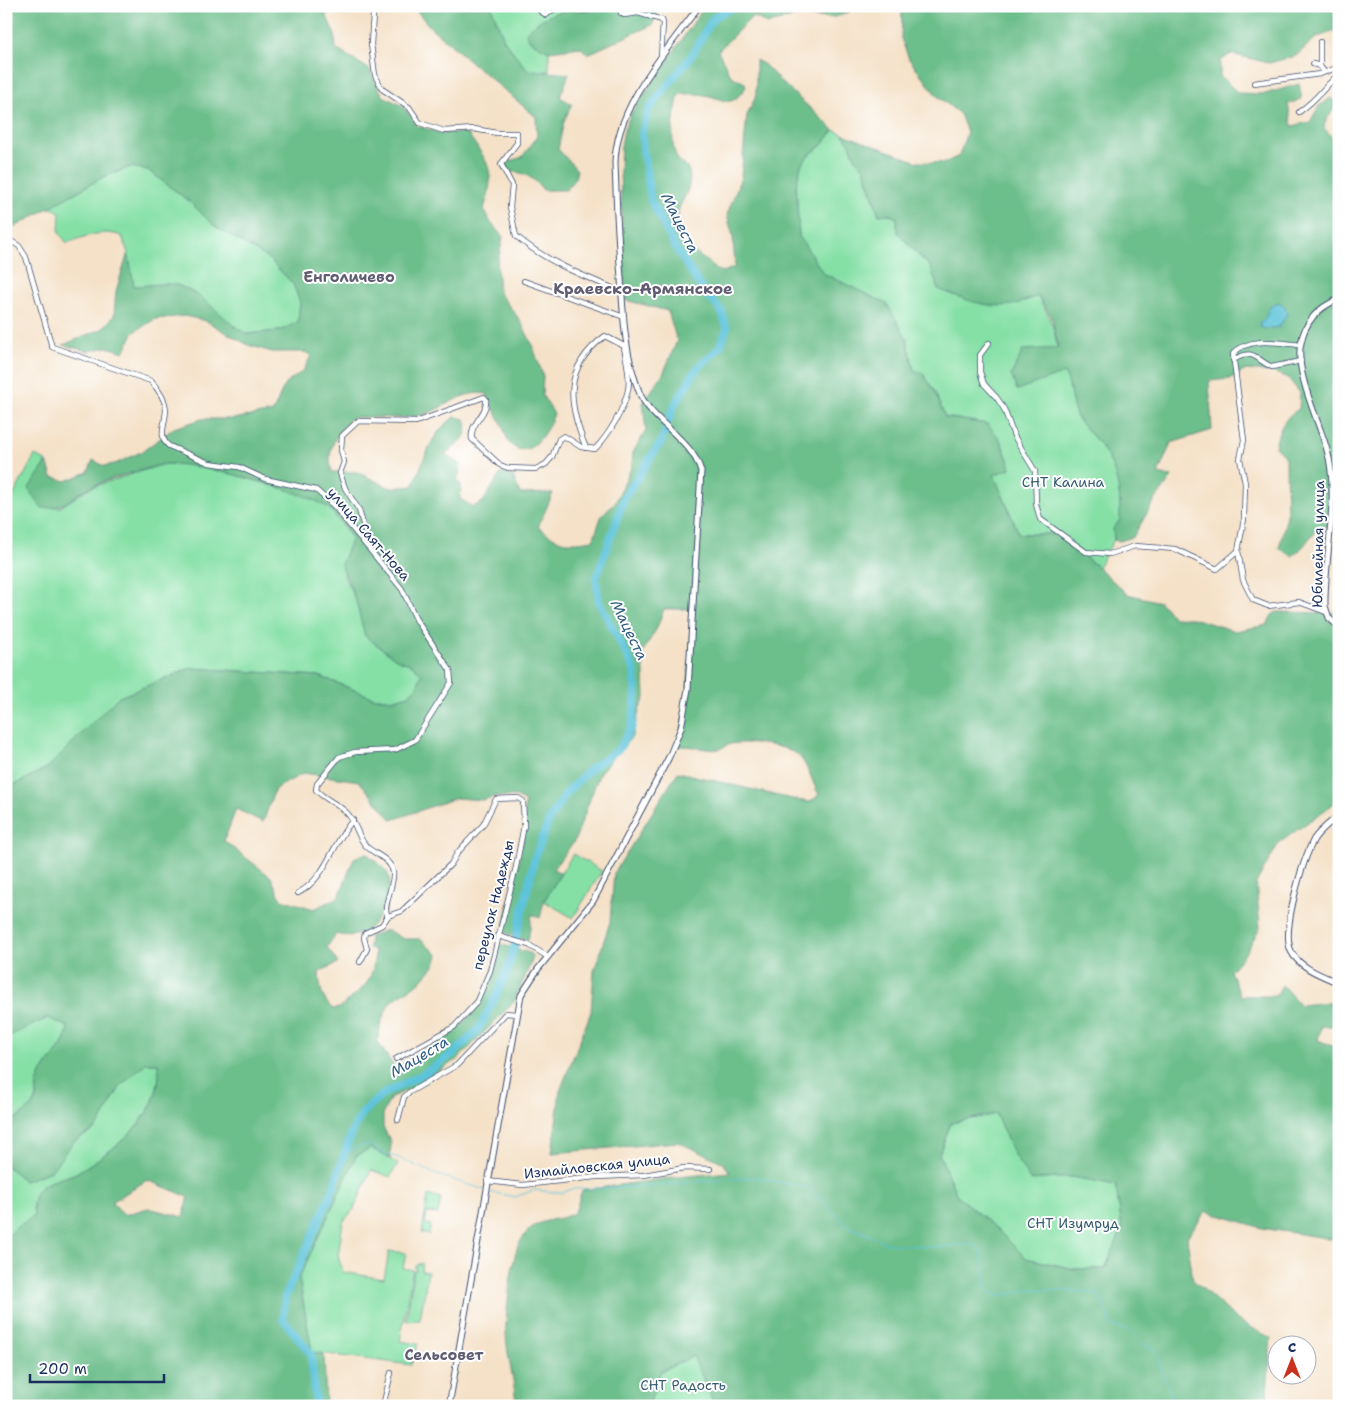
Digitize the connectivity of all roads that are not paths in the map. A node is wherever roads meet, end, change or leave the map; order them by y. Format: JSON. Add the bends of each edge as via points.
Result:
{"nodes":[{"id":1,"x":534,"y":6,"type":"edge"},
{"id":2,"x":558,"y":6,"type":"edge"},
{"id":3,"x":573,"y":6,"type":"edge"},
{"id":4,"x":604,"y":6,"type":"edge"},
{"id":5,"x":620,"y":6,"type":"edge"},
{"id":6,"x":699,"y":6,"type":"edge"},
{"id":7,"x":373,"y":15,"type":"dead end"},
{"id":8,"x":1320,"y":42,"type":"dead end"},
{"id":9,"x":661,"y":57,"type":"junction"},
{"id":10,"x":1313,"y":64,"type":"dead end"},
{"id":11,"x":1320,"y":66,"type":"junction"},
{"id":12,"x":1339,"y":67,"type":"edge"},
{"id":13,"x":1324,"y":72,"type":"junction"},
{"id":14,"x":1339,"y":74,"type":"edge"},
{"id":15,"x":1254,"y":83,"type":"dead end"},
{"id":16,"x":1299,"y":112,"type":"dead end"},
{"id":17,"x":6,"y":238,"type":"edge"},
{"id":18,"x":524,"y":281,"type":"dead end"},
{"id":19,"x":622,"y":292,"type":"junction"},
{"id":20,"x":1339,"y":299,"type":"edge"},
{"id":21,"x":624,"y":316,"type":"junction"},
{"id":22,"x":989,"y":343,"type":"dead end"},
{"id":23,"x":1300,"y":344,"type":"junction"},
{"id":24,"x":626,"y":347,"type":"junction"},
{"id":25,"x":1233,"y":360,"type":"junction"},
{"id":26,"x":1301,"y":361,"type":"junction"},
{"id":27,"x":586,"y":448,"type":"junction"},
{"id":28,"x":370,"y":550,"type":"junction"},
{"id":29,"x":1238,"y":551,"type":"junction"},
{"id":30,"x":1231,"y":560,"type":"junction"},
{"id":31,"x":1239,"y":561,"type":"junction"},
{"id":32,"x":1326,"y":612,"type":"junction"},
{"id":33,"x":1339,"y":627,"type":"edge"},
{"id":34,"x":1339,"y":815,"type":"edge"},
{"id":35,"x":353,"y":820,"type":"junction"},
{"id":36,"x":298,"y":893,"type":"dead end"},
{"id":37,"x":388,"y":916,"type":"junction"},
{"id":38,"x":498,"y":936,"type":"junction"},
{"id":39,"x":548,"y":957,"type":"junction"},
{"id":40,"x":360,"y":962,"type":"dead end"},
{"id":41,"x":1339,"y":983,"type":"edge"},
{"id":42,"x":516,"y":1014,"type":"junction"},
{"id":43,"x":396,"y":1059,"type":"dead end"},
{"id":44,"x":398,"y":1120,"type":"dead end"},
{"id":45,"x":710,"y":1169,"type":"dead end"},
{"id":46,"x":487,"y":1182,"type":"junction"},
{"id":47,"x":391,"y":1373,"type":"dead end"},
{"id":48,"x":384,"y":1406,"type":"edge"},
{"id":49,"x":449,"y":1406,"type":"edge"}],
"edges":[{"from":1,"to":2,"type":"street","via":[[546,15]]},
{"from":3,"to":4,"type":"street","via":[[585,11]]},
{"from":5,"to":9,"type":"street","via":[[624,15],[638,13],[662,20]]},
{"from":6,"to":9,"type":"street"},
{"from":7,"to":19,"type":"street","via":[[371,62],[382,89],[408,107],[426,127],[444,131],[474,129],[517,133],[517,143],[500,164],[512,185],[510,207],[516,236],[532,249]]},
{"from":8,"to":11,"type":"street"},
{"from":9,"to":19,"type":"street","via":[[625,115],[616,144]]},
{"from":10,"to":11,"type":"street"},
{"from":11,"to":13,"type":"street"},
{"from":12,"to":13,"type":"street"},
{"from":13,"to":15,"type":"street"},
{"from":14,"to":16,"type":"street","via":[[1322,94]]},
{"from":17,"to":28,"type":"street","name":"улица Саят-Нова","via":[[13,240],[26,257],[52,346],[151,381],[166,407],[164,442],[201,460],[316,490],[334,506]]},
{"from":18,"to":21,"type":"street"},
{"from":19,"to":21,"type":"street"},
{"from":20,"to":23,"type":"street","via":[[1316,313]]},
{"from":21,"to":24,"type":"street"},
{"from":22,"to":30,"type":"street","via":[[980,355],[980,372],[984,384],[1004,409],[1017,443],[1034,471],[1040,519],[1086,552],[1110,554],[1135,546],[1175,549],[1217,569]]},
{"from":23,"to":25,"type":"street","via":[[1251,344],[1236,351]]},
{"from":23,"to":26,"type":"street","name":"Юбилейная улица"},
{"from":24,"to":27,"type":"street","via":[[629,387],[625,400],[601,444]]},
{"from":24,"to":27,"type":"street","via":[[605,336],[577,365],[572,409]]},
{"from":24,"to":39,"type":"street","via":[[641,396],[686,445],[697,461],[701,478],[688,689],[681,728],[669,757],[593,901]]},
{"from":25,"to":26,"type":"street","via":[[1248,353],[1272,367]]},
{"from":25,"to":29,"type":"street","via":[[1244,440],[1240,459],[1245,483],[1244,519]]},
{"from":26,"to":32,"type":"street","name":"Юбилейная улица","via":[[1310,404],[1331,467]]},
{"from":27,"to":28,"type":"street","via":[[564,436],[559,439],[552,457],[540,468],[500,465],[472,439],[472,428],[487,405],[481,397],[416,422],[358,420],[342,436],[344,462],[340,473],[344,488],[358,510]]},
{"from":28,"to":35,"type":"street","name":"улица Саят-Нова","via":[[402,589],[417,621],[452,675],[415,740],[395,750],[355,752],[339,757],[318,781],[316,790],[340,806]]},
{"from":29,"to":30,"type":"street"},
{"from":29,"to":31,"type":"street"},
{"from":30,"to":31,"type":"street"},
{"from":31,"to":32,"type":"street","via":[[1248,594],[1253,600],[1268,606],[1299,602]]},
{"from":32,"to":33,"type":"street","name":"Юбилейная улица"},
{"from":34,"to":41,"type":"street","via":[[1310,847],[1294,899],[1289,930],[1292,954],[1304,965]]},
{"from":35,"to":36,"type":"street","via":[[342,832],[318,877]]},
{"from":35,"to":37,"type":"street","name":"улица Саят-Нова","via":[[365,844],[387,860],[392,872],[385,909]]},
{"from":37,"to":38,"type":"street","name":"переулок Надежды","via":[[402,911],[450,864],[483,825],[496,799],[518,798],[523,801],[522,834]]},
{"from":37,"to":40,"type":"street","via":[[382,925],[365,933],[367,949]]},
{"from":38,"to":39,"type":"street","via":[[529,945]]},
{"from":38,"to":43,"type":"street","name":"переулок Надежды","via":[[490,971],[476,1003],[465,1017],[454,1027]]},
{"from":39,"to":42,"type":"street","via":[[521,995]]},
{"from":42,"to":44,"type":"street","via":[[506,1013],[457,1064],[404,1097]]},
{"from":42,"to":46,"type":"street"},
{"from":45,"to":46,"type":"street","name":"Измайловская улица","via":[[684,1168],[644,1175],[522,1185]]},
{"from":46,"to":49,"type":"street"},
{"from":47,"to":48,"type":"street"}]}
